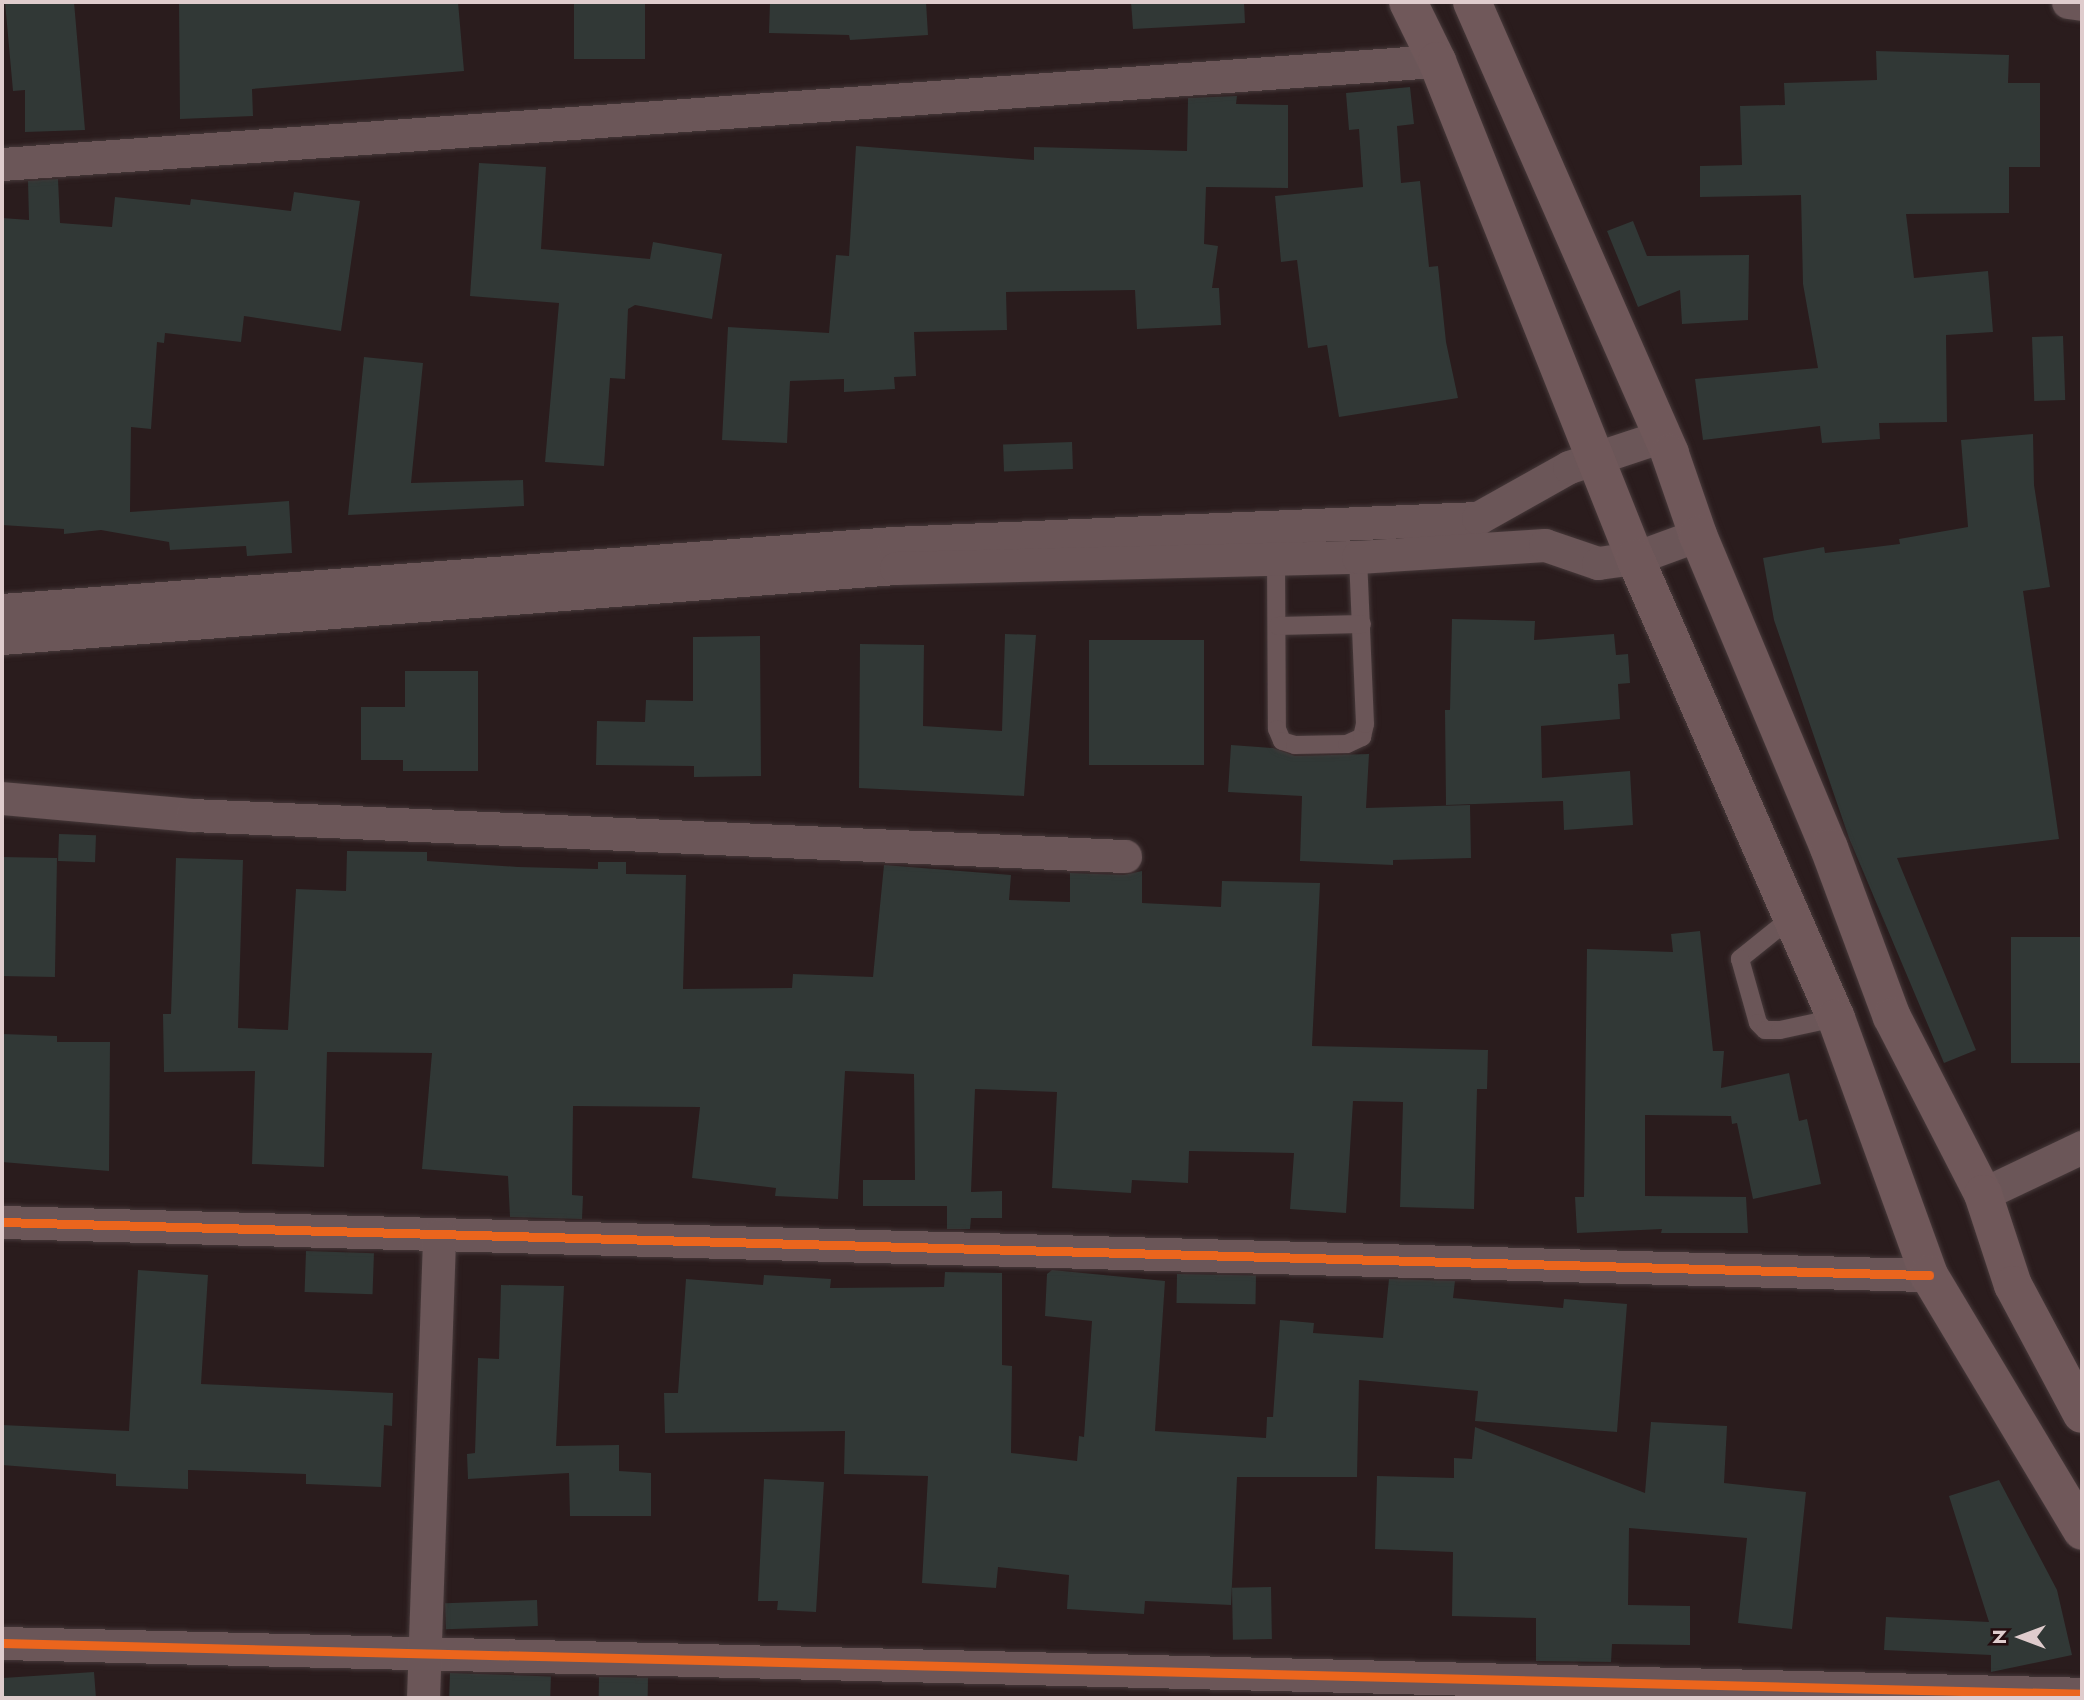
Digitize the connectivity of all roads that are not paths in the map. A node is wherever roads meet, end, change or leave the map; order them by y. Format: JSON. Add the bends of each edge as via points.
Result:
{"nodes":[{"id":1,"x":1408,"y":2,"type":"edge"},
{"id":2,"x":1472,"y":2,"type":"edge"},
{"id":3,"x":2068,"y":2,"type":"edge"},
{"id":4,"x":2082,"y":4,"type":"edge"},
{"id":5,"x":1437,"y":61,"type":"junction"},
{"id":6,"x":2,"y":164,"type":"edge"},
{"id":7,"x":1662,"y":436,"type":"junction"},
{"id":8,"x":1595,"y":456,"type":"junction"},
{"id":9,"x":1698,"y":536,"type":"junction"},
{"id":10,"x":1198,"y":545,"type":"junction"},
{"id":11,"x":1358,"y":557,"type":"junction"},
{"id":12,"x":1276,"y":558,"type":"junction"},
{"id":13,"x":1635,"y":558,"type":"junction"},
{"id":14,"x":2,"y":610,"type":"edge"},
{"id":15,"x":1362,"y":624,"type":"junction"},
{"id":16,"x":1278,"y":626,"type":"junction"},
{"id":17,"x":2,"y":638,"type":"edge"},
{"id":18,"x":2,"y":798,"type":"edge"},
{"id":19,"x":1125,"y":856,"type":"dead end"},
{"id":20,"x":1792,"y":917,"type":"junction"},
{"id":21,"x":1836,"y":1018,"type":"junction"},
{"id":22,"x":2082,"y":1147,"type":"edge"},
{"id":23,"x":1983,"y":1194,"type":"junction"},
{"id":24,"x":2,"y":1222,"type":"edge"},
{"id":25,"x":439,"y":1235,"type":"junction"},
{"id":26,"x":1929,"y":1275,"type":"junction"},
{"id":27,"x":2082,"y":1414,"type":"edge"},
{"id":28,"x":2082,"y":1531,"type":"edge"},
{"id":29,"x":2,"y":1643,"type":"edge"},
{"id":30,"x":424,"y":1656,"type":"junction"},
{"id":31,"x":2082,"y":1694,"type":"edge"},
{"id":32,"x":423,"y":1698,"type":"edge"}],
"edges":[{"from":1,"to":5,"type":"main road"},
{"from":2,"to":7,"type":"main road"},
{"from":3,"to":4,"type":"street"},
{"from":5,"to":6,"type":"street"},
{"from":5,"to":8,"type":"main road"},
{"from":7,"to":8,"type":"street"},
{"from":7,"to":9,"type":"main road"},
{"from":8,"to":10,"type":"street","via":[[1478,517]]},
{"from":8,"to":13,"type":"main road"},
{"from":9,"to":13,"type":"street"},
{"from":9,"to":23,"type":"main road","via":[[1829,848],[1892,1017]]},
{"from":10,"to":12,"type":"street"},
{"from":10,"to":14,"type":"street","via":[[865,545]]},
{"from":10,"to":17,"type":"street"},
{"from":11,"to":12,"type":"street"},
{"from":11,"to":13,"type":"street","via":[[1545,545],[1598,563]]},
{"from":11,"to":15,"type":"lane"},
{"from":12,"to":16,"type":"lane"},
{"from":13,"to":20,"type":"main road"},
{"from":15,"to":16,"type":"lane"},
{"from":15,"to":16,"type":"lane","via":[[1365,724],[1362,737],[1347,744],[1282,741],[1277,729]]},
{"from":18,"to":19,"type":"street","via":[[192,815]]},
{"from":20,"to":21,"type":"main road"},
{"from":20,"to":21,"type":"lane","via":[[1741,959],[1740,969],[1758,1023],[1765,1030],[1780,1030]]},
{"from":21,"to":26,"type":"main road"},
{"from":22,"to":23,"type":"street"},
{"from":23,"to":27,"type":"main road","via":[[2013,1285]]},
{"from":24,"to":25,"type":"street"},
{"from":25,"to":26,"type":"street"},
{"from":25,"to":30,"type":"street"},
{"from":26,"to":28,"type":"main road"},
{"from":29,"to":30,"type":"street"},
{"from":30,"to":31,"type":"street"},
{"from":30,"to":32,"type":"street"}]}
